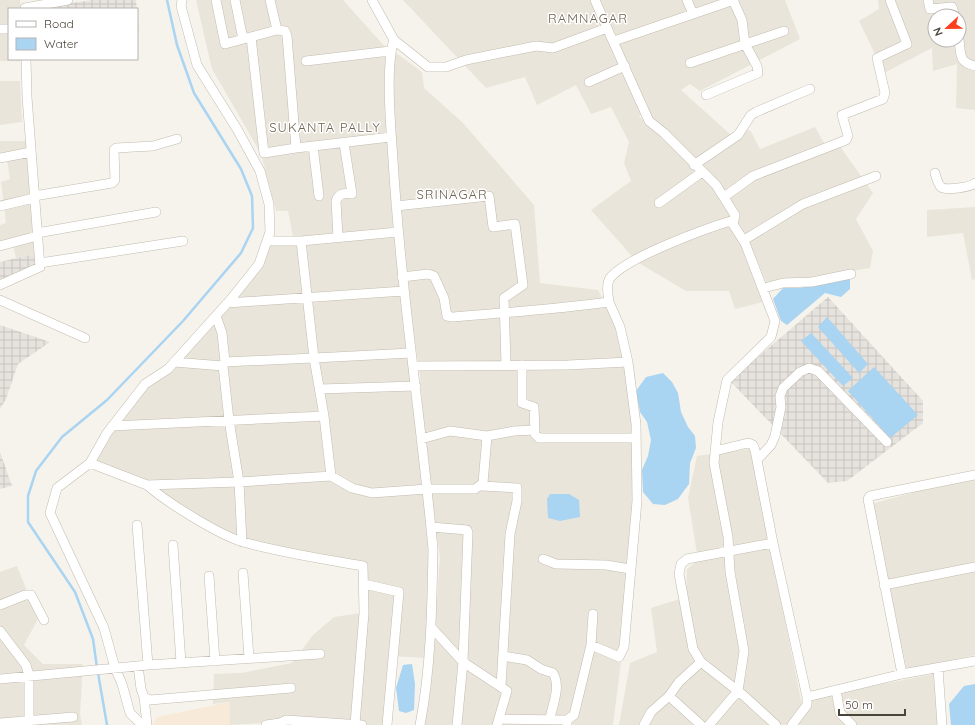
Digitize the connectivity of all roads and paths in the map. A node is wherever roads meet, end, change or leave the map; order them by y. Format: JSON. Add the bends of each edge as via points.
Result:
{"nodes":[{"id":1,"x":68,"y":0,"type":"edge"},
{"id":2,"x":182,"y":0,"type":"edge"},
{"id":3,"x":216,"y":0,"type":"edge"},
{"id":4,"x":235,"y":0,"type":"edge"},
{"id":5,"x":270,"y":0,"type":"edge"},
{"id":6,"x":372,"y":0,"type":"edge"},
{"id":7,"x":595,"y":0,"type":"edge"},
{"id":8,"x":687,"y":0,"type":"edge"},
{"id":9,"x":733,"y":0,"type":"edge"},
{"id":10,"x":890,"y":0,"type":"edge"},
{"id":11,"x":25,"y":6,"type":"edge"},
{"id":12,"x":937,"y":8,"type":"edge"},
{"id":13,"x":953,"y":8,"type":"edge"},
{"id":14,"x":693,"y":14,"type":"junction"},
{"id":15,"x":607,"y":28,"type":"junction"},
{"id":16,"x":276,"y":30,"type":"junction"},
{"id":17,"x":784,"y":31,"type":"dead end"},
{"id":18,"x":247,"y":38,"type":"junction"},
{"id":19,"x":394,"y":40,"type":"junction"},
{"id":20,"x":614,"y":41,"type":"junction"},
{"id":21,"x":746,"y":44,"type":"junction"},
{"id":22,"x":960,"y":48,"type":"edge"},
{"id":23,"x":390,"y":51,"type":"junction"},
{"id":24,"x":26,"y":60,"type":"edge"},
{"id":25,"x":306,"y":61,"type":"dead end"},
{"id":26,"x":690,"y":63,"type":"dead end"},
{"id":27,"x":625,"y":66,"type":"junction"},
{"id":28,"x":975,"y":66,"type":"edge"},
{"id":29,"x":589,"y":82,"type":"dead end"},
{"id":30,"x":810,"y":89,"type":"dead end"},
{"id":31,"x":706,"y":95,"type":"dead end"},
{"id":32,"x":392,"y":137,"type":"junction"},
{"id":33,"x":177,"y":139,"type":"dead end"},
{"id":34,"x":344,"y":143,"type":"junction"},
{"id":35,"x":313,"y":146,"type":"junction"},
{"id":36,"x":296,"y":148,"type":"junction"},
{"id":37,"x":31,"y":152,"type":"junction"},
{"id":38,"x":0,"y":158,"type":"edge"},
{"id":39,"x":694,"y":165,"type":"junction"},
{"id":40,"x":702,"y":172,"type":"junction"},
{"id":41,"x":934,"y":173,"type":"dead end"},
{"id":42,"x":876,"y":176,"type":"dead end"},
{"id":43,"x":975,"y":183,"type":"edge"},
{"id":44,"x":319,"y":196,"type":"dead end"},
{"id":45,"x":34,"y":197,"type":"junction"},
{"id":46,"x":724,"y":197,"type":"junction"},
{"id":47,"x":659,"y":203,"type":"dead end"},
{"id":48,"x":0,"y":206,"type":"edge"},
{"id":49,"x":396,"y":206,"type":"junction"},
{"id":50,"x":156,"y":212,"type":"dead end"},
{"id":51,"x":734,"y":220,"type":"junction"},
{"id":52,"x":398,"y":232,"type":"junction"},
{"id":53,"x":37,"y":235,"type":"junction"},
{"id":54,"x":338,"y":238,"type":"junction"},
{"id":55,"x":744,"y":240,"type":"junction"},
{"id":56,"x":183,"y":241,"type":"dead end"},
{"id":57,"x":267,"y":241,"type":"junction"},
{"id":58,"x":301,"y":241,"type":"junction"},
{"id":59,"x":0,"y":246,"type":"edge"},
{"id":60,"x":40,"y":262,"type":"junction"},
{"id":61,"x":851,"y":274,"type":"dead end"},
{"id":62,"x":402,"y":277,"type":"junction"},
{"id":63,"x":0,"y":285,"type":"edge"},
{"id":64,"x":764,"y":288,"type":"junction"},
{"id":65,"x":404,"y":291,"type":"junction"},
{"id":66,"x":308,"y":299,"type":"junction"},
{"id":67,"x":0,"y":300,"type":"edge"},
{"id":68,"x":609,"y":302,"type":"junction"},
{"id":69,"x":227,"y":303,"type":"junction"},
{"id":70,"x":504,"y":312,"type":"junction"},
{"id":71,"x":216,"y":316,"type":"junction"},
{"id":72,"x":85,"y":338,"type":"dead end"},
{"id":73,"x":411,"y":353,"type":"junction"},
{"id":74,"x":314,"y":358,"type":"junction"},
{"id":75,"x":174,"y":362,"type":"junction"},
{"id":76,"x":628,"y":362,"type":"junction"},
{"id":77,"x":224,"y":364,"type":"junction"},
{"id":78,"x":506,"y":365,"type":"junction"},
{"id":79,"x":522,"y":365,"type":"junction"},
{"id":80,"x":414,"y":366,"type":"junction"},
{"id":81,"x":416,"y":386,"type":"junction"},
{"id":82,"x":320,"y":389,"type":"junction"},
{"id":83,"x":324,"y":416,"type":"junction"},
{"id":84,"x":229,"y":420,"type":"junction"},
{"id":85,"x":112,"y":426,"type":"junction"},
{"id":86,"x":535,"y":430,"type":"junction"},
{"id":87,"x":487,"y":436,"type":"junction"},
{"id":88,"x":636,"y":438,"type":"junction"},
{"id":89,"x":421,"y":439,"type":"junction"},
{"id":90,"x":887,"y":442,"type":"dead end"},
{"id":91,"x":714,"y":451,"type":"junction"},
{"id":92,"x":757,"y":460,"type":"junction"},
{"id":93,"x":90,"y":462,"type":"junction"},
{"id":94,"x":975,"y":475,"type":"edge"},
{"id":95,"x":331,"y":476,"type":"junction"},
{"id":96,"x":239,"y":482,"type":"junction"},
{"id":97,"x":147,"y":485,"type":"junction"},
{"id":98,"x":481,"y":486,"type":"junction"},
{"id":99,"x":427,"y":489,"type":"junction"},
{"id":100,"x":137,"y":525,"type":"dead end"},
{"id":101,"x":431,"y":527,"type":"junction"},
{"id":102,"x":242,"y":542,"type":"junction"},
{"id":103,"x":773,"y":543,"type":"junction"},
{"id":104,"x":173,"y":546,"type":"dead end"},
{"id":105,"x":730,"y":550,"type":"junction"},
{"id":106,"x":543,"y":559,"type":"dead end"},
{"id":107,"x":975,"y":567,"type":"edge"},
{"id":108,"x":630,"y":569,"type":"junction"},
{"id":109,"x":243,"y":573,"type":"dead end"},
{"id":110,"x":209,"y":576,"type":"dead end"},
{"id":111,"x":364,"y":584,"type":"junction"},
{"id":112,"x":884,"y":586,"type":"junction"},
{"id":113,"x":0,"y":605,"type":"edge"},
{"id":114,"x":593,"y":614,"type":"dead end"},
{"id":115,"x":44,"y":620,"type":"dead end"},
{"id":116,"x":431,"y":627,"type":"junction"},
{"id":117,"x":1,"y":634,"type":"edge"},
{"id":118,"x":591,"y":645,"type":"junction"},
{"id":119,"x":320,"y":654,"type":"dead end"},
{"id":120,"x":503,"y":656,"type":"junction"},
{"id":121,"x":249,"y":658,"type":"junction"},
{"id":122,"x":215,"y":661,"type":"junction"},
{"id":123,"x":975,"y":661,"type":"edge"},
{"id":124,"x":463,"y":662,"type":"junction"},
{"id":125,"x":700,"y":662,"type":"junction"},
{"id":126,"x":181,"y":663,"type":"junction"},
{"id":127,"x":143,"y":665,"type":"junction"},
{"id":128,"x":111,"y":668,"type":"junction"},
{"id":129,"x":938,"y":668,"type":"junction"},
{"id":130,"x":902,"y":674,"type":"junction"},
{"id":131,"x":29,"y":676,"type":"junction"},
{"id":132,"x":0,"y":679,"type":"edge"},
{"id":133,"x":501,"y":686,"type":"junction"},
{"id":134,"x":291,"y":688,"type":"dead end"},
{"id":135,"x":836,"y":690,"type":"junction"},
{"id":136,"x":738,"y":691,"type":"junction"},
{"id":137,"x":669,"y":696,"type":"junction"},
{"id":138,"x":144,"y":697,"type":"junction"},
{"id":139,"x":807,"y":697,"type":"junction"},
{"id":140,"x":73,"y":717,"type":"dead end"},
{"id":141,"x":550,"y":718,"type":"junction"},
{"id":142,"x":498,"y":722,"type":"edge"},
{"id":143,"x":525,"y":722,"type":"edge"},
{"id":144,"x":567,"y":722,"type":"edge"},
{"id":145,"x":0,"y":723,"type":"edge"},
{"id":146,"x":29,"y":723,"type":"edge"},
{"id":147,"x":280,"y":724,"type":"edge"},
{"id":148,"x":142,"y":725,"type":"edge"},
{"id":149,"x":147,"y":725,"type":"edge"},
{"id":150,"x":266,"y":725,"type":"edge"},
{"id":151,"x":359,"y":725,"type":"edge"},
{"id":152,"x":387,"y":725,"type":"edge"},
{"id":153,"x":420,"y":725,"type":"edge"},
{"id":154,"x":457,"y":725,"type":"edge"},
{"id":155,"x":644,"y":725,"type":"edge"},
{"id":156,"x":701,"y":725,"type":"edge"},
{"id":157,"x":710,"y":725,"type":"edge"},
{"id":158,"x":776,"y":725,"type":"edge"},
{"id":159,"x":792,"y":725,"type":"edge"},
{"id":160,"x":852,"y":725,"type":"edge"},
{"id":161,"x":942,"y":725,"type":"edge"}],
"edges":[{"from":1,"to":11,"type":"street"},
{"from":2,"to":57,"type":"street","via":[[197,65],[260,171],[270,204],[270,232]]},
{"from":3,"to":18,"type":"street","via":[[225,44]]},
{"from":4,"to":18,"type":"street"},
{"from":5,"to":16,"type":"street"},
{"from":6,"to":19,"type":"street"},
{"from":7,"to":15,"type":"street"},
{"from":8,"to":14,"type":"street"},
{"from":9,"to":14,"type":"street"},
{"from":9,"to":21,"type":"street","via":[[742,20]]},
{"from":10,"to":46,"type":"street","via":[[907,44],[877,58],[885,94],[883,99],[842,115],[848,136],[846,140],[753,176]]},
{"from":12,"to":13,"type":"street"},
{"from":14,"to":20,"type":"street"},
{"from":15,"to":19,"type":"street","via":[[553,48],[536,46],[448,66],[428,67]]},
{"from":15,"to":20,"type":"street"},
{"from":16,"to":18,"type":"street"},
{"from":16,"to":36,"type":"street","via":[[284,31],[287,36]]},
{"from":17,"to":21,"type":"street"},
{"from":18,"to":36,"type":"street","via":[[264,153]]},
{"from":19,"to":23,"type":"street"},
{"from":20,"to":27,"type":"street"},
{"from":21,"to":26,"type":"street"},
{"from":21,"to":31,"type":"street","via":[[758,73]]},
{"from":22,"to":28,"type":"street","via":[[962,60]]},
{"from":23,"to":25,"type":"street"},
{"from":23,"to":32,"type":"street"},
{"from":24,"to":37,"type":"street"},
{"from":27,"to":29,"type":"street"},
{"from":27,"to":39,"type":"street","via":[[649,122],[664,133]]},
{"from":30,"to":39,"type":"street","via":[[756,112],[738,135]]},
{"from":32,"to":34,"type":"street"},
{"from":32,"to":49,"type":"street"},
{"from":33,"to":45,"type":"street","via":[[153,146],[116,148],[115,180],[112,183]]},
{"from":34,"to":35,"type":"street"},
{"from":34,"to":54,"type":"street","via":[[352,194],[343,193],[336,201]]},
{"from":35,"to":36,"type":"street"},
{"from":35,"to":44,"type":"street"},
{"from":37,"to":38,"type":"street"},
{"from":37,"to":45,"type":"street"},
{"from":39,"to":40,"type":"street"},
{"from":40,"to":46,"type":"street"},
{"from":40,"to":47,"type":"street"},
{"from":41,"to":43,"type":"street","via":[[940,186],[944,188],[970,186]]},
{"from":42,"to":55,"type":"street","via":[[803,204]]},
{"from":45,"to":48,"type":"street"},
{"from":45,"to":53,"type":"street"},
{"from":46,"to":51,"type":"street","via":[[735,215]]},
{"from":49,"to":52,"type":"street"},
{"from":49,"to":70,"type":"street","via":[[489,196],[493,227],[515,224],[523,285],[504,298]]},
{"from":50,"to":53,"type":"street"},
{"from":51,"to":55,"type":"street","via":[[733,224]]},
{"from":51,"to":68,"type":"street","via":[[627,265],[609,282]]},
{"from":52,"to":54,"type":"street"},
{"from":52,"to":62,"type":"street"},
{"from":53,"to":59,"type":"street"},
{"from":53,"to":60,"type":"street"},
{"from":54,"to":58,"type":"street"},
{"from":55,"to":64,"type":"street"},
{"from":56,"to":60,"type":"street"},
{"from":57,"to":58,"type":"street"},
{"from":57,"to":69,"type":"street","via":[[259,264]]},
{"from":58,"to":66,"type":"street"},
{"from":60,"to":63,"type":"street","via":[[40,267]]},
{"from":61,"to":64,"type":"street"},
{"from":62,"to":65,"type":"street"},
{"from":62,"to":70,"type":"street","via":[[428,274],[434,276],[444,298],[447,316],[452,318]]},
{"from":64,"to":91,"type":"street","via":[[775,321],[771,337],[729,378],[722,402]]},
{"from":65,"to":66,"type":"street"},
{"from":65,"to":73,"type":"street"},
{"from":66,"to":69,"type":"street"},
{"from":66,"to":74,"type":"street"},
{"from":67,"to":72,"type":"street"},
{"from":68,"to":70,"type":"street","via":[[557,310]]},
{"from":68,"to":76,"type":"street","via":[[620,327]]},
{"from":69,"to":71,"type":"street"},
{"from":70,"to":78,"type":"street"},
{"from":71,"to":75,"type":"street"},
{"from":71,"to":77,"type":"street","via":[[222,333]]},
{"from":73,"to":74,"type":"street"},
{"from":73,"to":80,"type":"street"},
{"from":74,"to":77,"type":"street"},
{"from":74,"to":82,"type":"street"},
{"from":75,"to":77,"type":"street"},
{"from":75,"to":85,"type":"street","via":[[145,384]]},
{"from":76,"to":79,"type":"street"},
{"from":76,"to":88,"type":"street"},
{"from":77,"to":84,"type":"street"},
{"from":78,"to":79,"type":"street"},
{"from":78,"to":80,"type":"street"},
{"from":79,"to":86,"type":"street","via":[[522,403],[534,407]]},
{"from":80,"to":81,"type":"street"},
{"from":81,"to":82,"type":"street"},
{"from":81,"to":89,"type":"street"},
{"from":82,"to":83,"type":"street"},
{"from":83,"to":84,"type":"street"},
{"from":83,"to":95,"type":"street"},
{"from":84,"to":85,"type":"street"},
{"from":84,"to":96,"type":"street"},
{"from":85,"to":93,"type":"street"},
{"from":86,"to":87,"type":"street"},
{"from":86,"to":88,"type":"street","via":[[539,438]]},
{"from":87,"to":89,"type":"street","via":[[450,430]]},
{"from":87,"to":98,"type":"street"},
{"from":88,"to":108,"type":"street","via":[[637,501]]},
{"from":89,"to":99,"type":"street"},
{"from":90,"to":92,"type":"street","via":[[818,371],[809,368],[800,372],[783,388],[775,436],[771,445]]},
{"from":91,"to":92,"type":"street","via":[[753,444]]},
{"from":91,"to":105,"type":"street"},
{"from":92,"to":103,"type":"street"},
{"from":93,"to":97,"type":"street"},
{"from":93,"to":128,"type":"street","via":[[57,488],[50,513],[104,628]]},
{"from":94,"to":112,"type":"street","via":[[868,498]]},
{"from":95,"to":96,"type":"street"},
{"from":95,"to":99,"type":"street","via":[[352,488],[372,493]]},
{"from":96,"to":97,"type":"street"},
{"from":96,"to":102,"type":"street"},
{"from":97,"to":102,"type":"street","via":[[214,529]]},
{"from":98,"to":99,"type":"street","via":[[475,489]]},
{"from":98,"to":120,"type":"street","via":[[518,488],[510,534]]},
{"from":99,"to":101,"type":"street"},
{"from":100,"to":127,"type":"street"},
{"from":101,"to":116,"type":"street","via":[[434,549]]},
{"from":101,"to":124,"type":"street","via":[[461,528],[468,533]]},
{"from":102,"to":111,"type":"street","via":[[363,566]]},
{"from":103,"to":105,"type":"street"},
{"from":103,"to":139,"type":"street"},
{"from":104,"to":126,"type":"street"},
{"from":105,"to":125,"type":"street","via":[[687,559],[681,564],[679,574],[693,650]]},
{"from":105,"to":136,"type":"street","via":[[730,572],[744,651]]},
{"from":106,"to":108,"type":"street","via":[[556,564],[606,565]]},
{"from":107,"to":112,"type":"street"},
{"from":108,"to":118,"type":"street","via":[[624,647],[619,657]]},
{"from":109,"to":121,"type":"street"},
{"from":110,"to":122,"type":"street"},
{"from":111,"to":151,"type":"street"},
{"from":111,"to":152,"type":"street","via":[[398,592]]},
{"from":112,"to":130,"type":"street"},
{"from":113,"to":115,"type":"street","via":[[31,595]]},
{"from":114,"to":118,"type":"street"},
{"from":116,"to":124,"type":"street"},
{"from":116,"to":153,"type":"street"},
{"from":117,"to":131,"type":"street","via":[[26,665]]},
{"from":118,"to":144,"type":"street","via":[[574,715]]},
{"from":119,"to":121,"type":"street"},
{"from":120,"to":133,"type":"street"},
{"from":120,"to":141,"type":"street","via":[[527,660],[553,673],[556,688]]},
{"from":121,"to":122,"type":"street"},
{"from":122,"to":126,"type":"street"},
{"from":123,"to":129,"type":"street"},
{"from":124,"to":133,"type":"street"},
{"from":124,"to":154,"type":"street"},
{"from":125,"to":136,"type":"street"},
{"from":125,"to":137,"type":"street","via":[[679,682]]},
{"from":126,"to":127,"type":"street"},
{"from":127,"to":128,"type":"street"},
{"from":127,"to":138,"type":"street","via":[[141,689]]},
{"from":128,"to":131,"type":"street"},
{"from":128,"to":148,"type":"street","via":[[122,684],[130,713]]},
{"from":129,"to":130,"type":"street"},
{"from":129,"to":161,"type":"street"},
{"from":130,"to":135,"type":"street"},
{"from":131,"to":132,"type":"street"},
{"from":131,"to":146,"type":"street"},
{"from":133,"to":142,"type":"street","via":[[507,691]]},
{"from":134,"to":138,"type":"street","via":[[150,700]]},
{"from":135,"to":139,"type":"street"},
{"from":135,"to":160,"type":"street","via":[[840,712]]},
{"from":136,"to":157,"type":"street"},
{"from":136,"to":158,"type":"street"},
{"from":137,"to":155,"type":"street","via":[[651,712]]},
{"from":137,"to":156,"type":"street"},
{"from":138,"to":149,"type":"street"},
{"from":139,"to":159,"type":"street","via":[[807,705]]},
{"from":140,"to":146,"type":"street"},
{"from":141,"to":143,"type":"street"},
{"from":141,"to":144,"type":"street"},
{"from":142,"to":143,"type":"street"},
{"from":145,"to":146,"type":"street"},
{"from":147,"to":150,"type":"street"},
{"from":147,"to":151,"type":"street","via":[[286,720]]}]}
